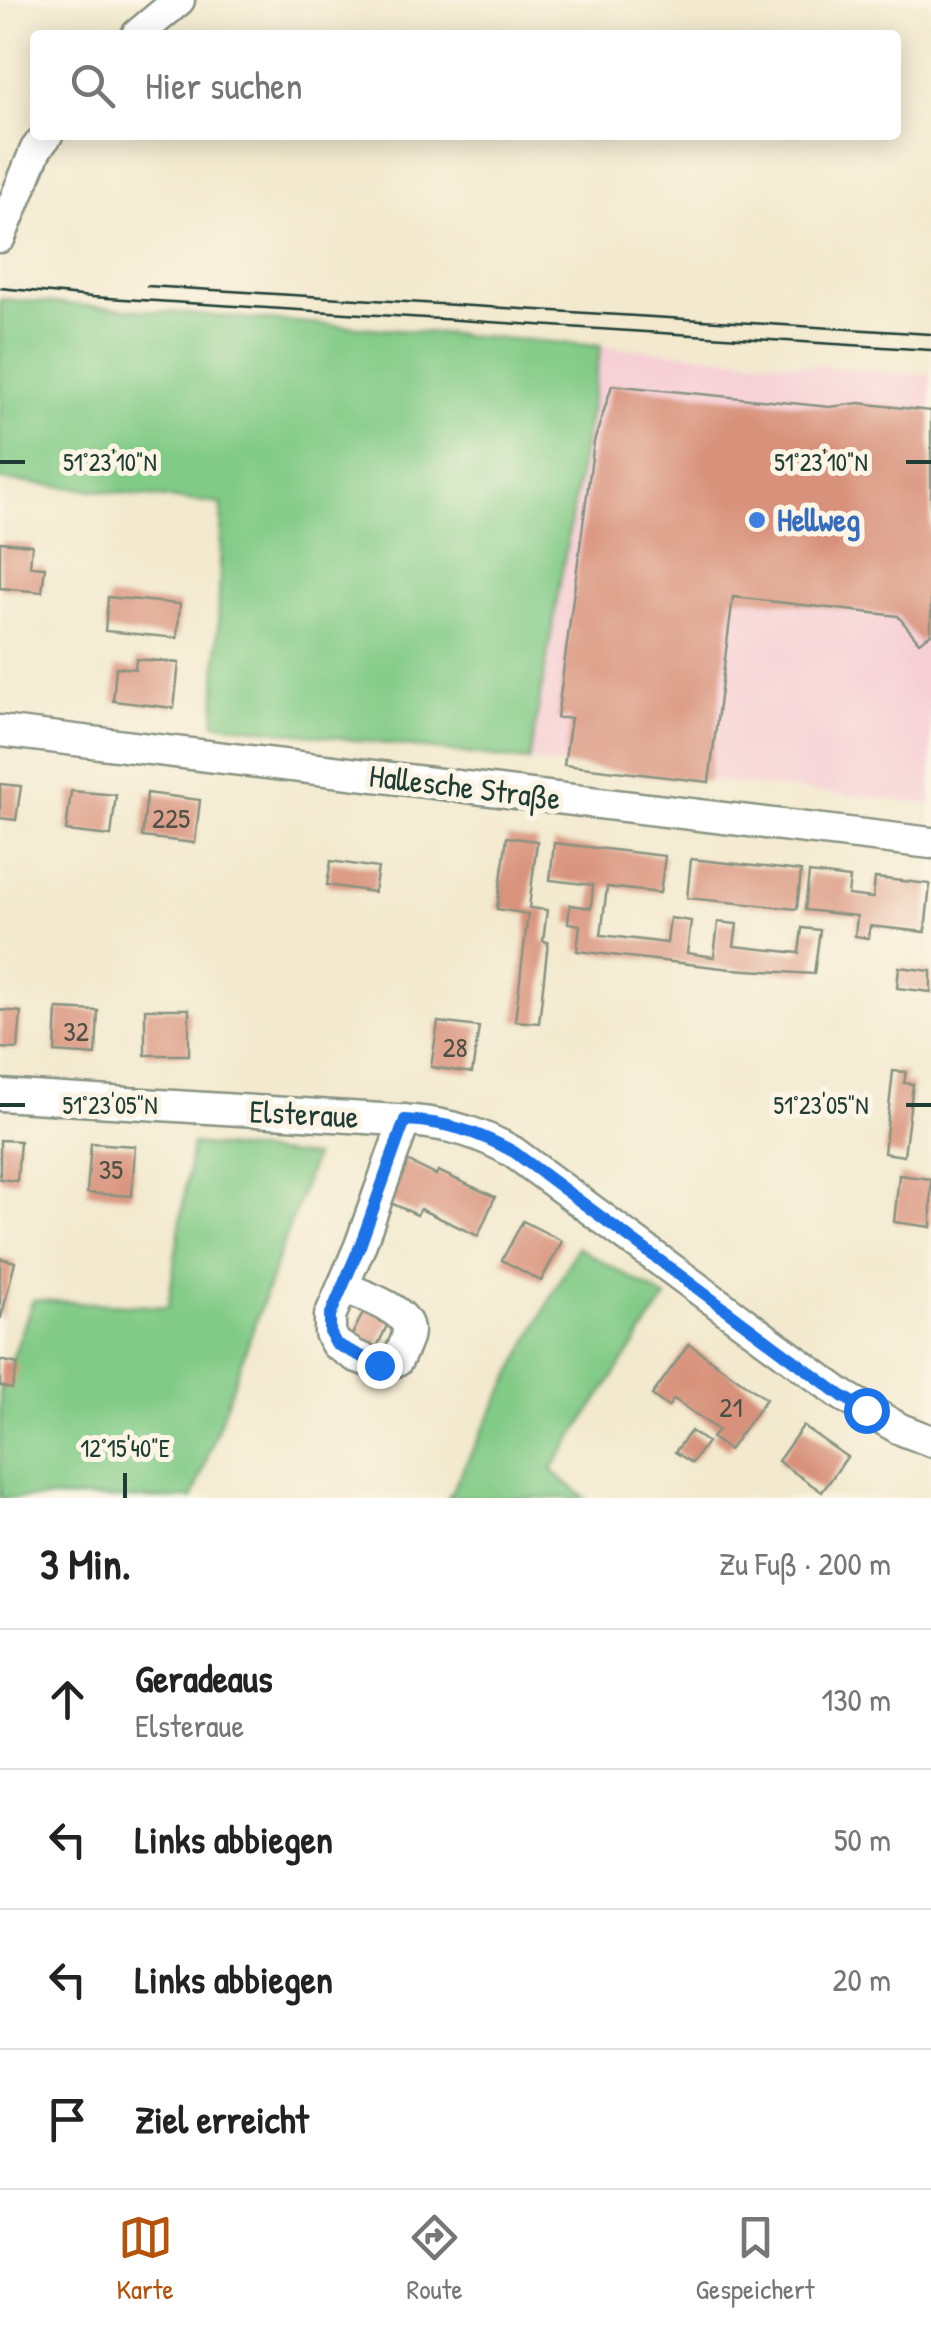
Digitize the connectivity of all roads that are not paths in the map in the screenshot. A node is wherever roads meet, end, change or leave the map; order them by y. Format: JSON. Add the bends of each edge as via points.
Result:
{"nodes":[{"id":1,"x":179,"y":0,"type":"edge"},
{"id":2,"x":144,"y":30,"type":"edge"},
{"id":3,"x":43,"y":140,"type":"edge"},
{"id":4,"x":0,"y":237,"type":"edge"},
{"id":5,"x":0,"y":730,"type":"edge"},
{"id":6,"x":931,"y":843,"type":"edge"},
{"id":7,"x":0,"y":1095,"type":"edge"},
{"id":8,"x":405,"y":1120,"type":"junction"},
{"id":9,"x":343,"y":1287,"type":"dead end"},
{"id":10,"x":931,"y":1441,"type":"edge"}],
"edges":[{"from":1,"to":2,"type":"street"},
{"from":3,"to":4,"type":"street"},
{"from":5,"to":6,"type":"street","name":"Hallesche Straße"},
{"from":7,"to":8,"type":"street","name":"Elsteraue"},
{"from":8,"to":9,"type":"street"},
{"from":8,"to":10,"type":"street","name":"Elsteraue","via":[[482,1134],[514,1152],[842,1396]]}]}
